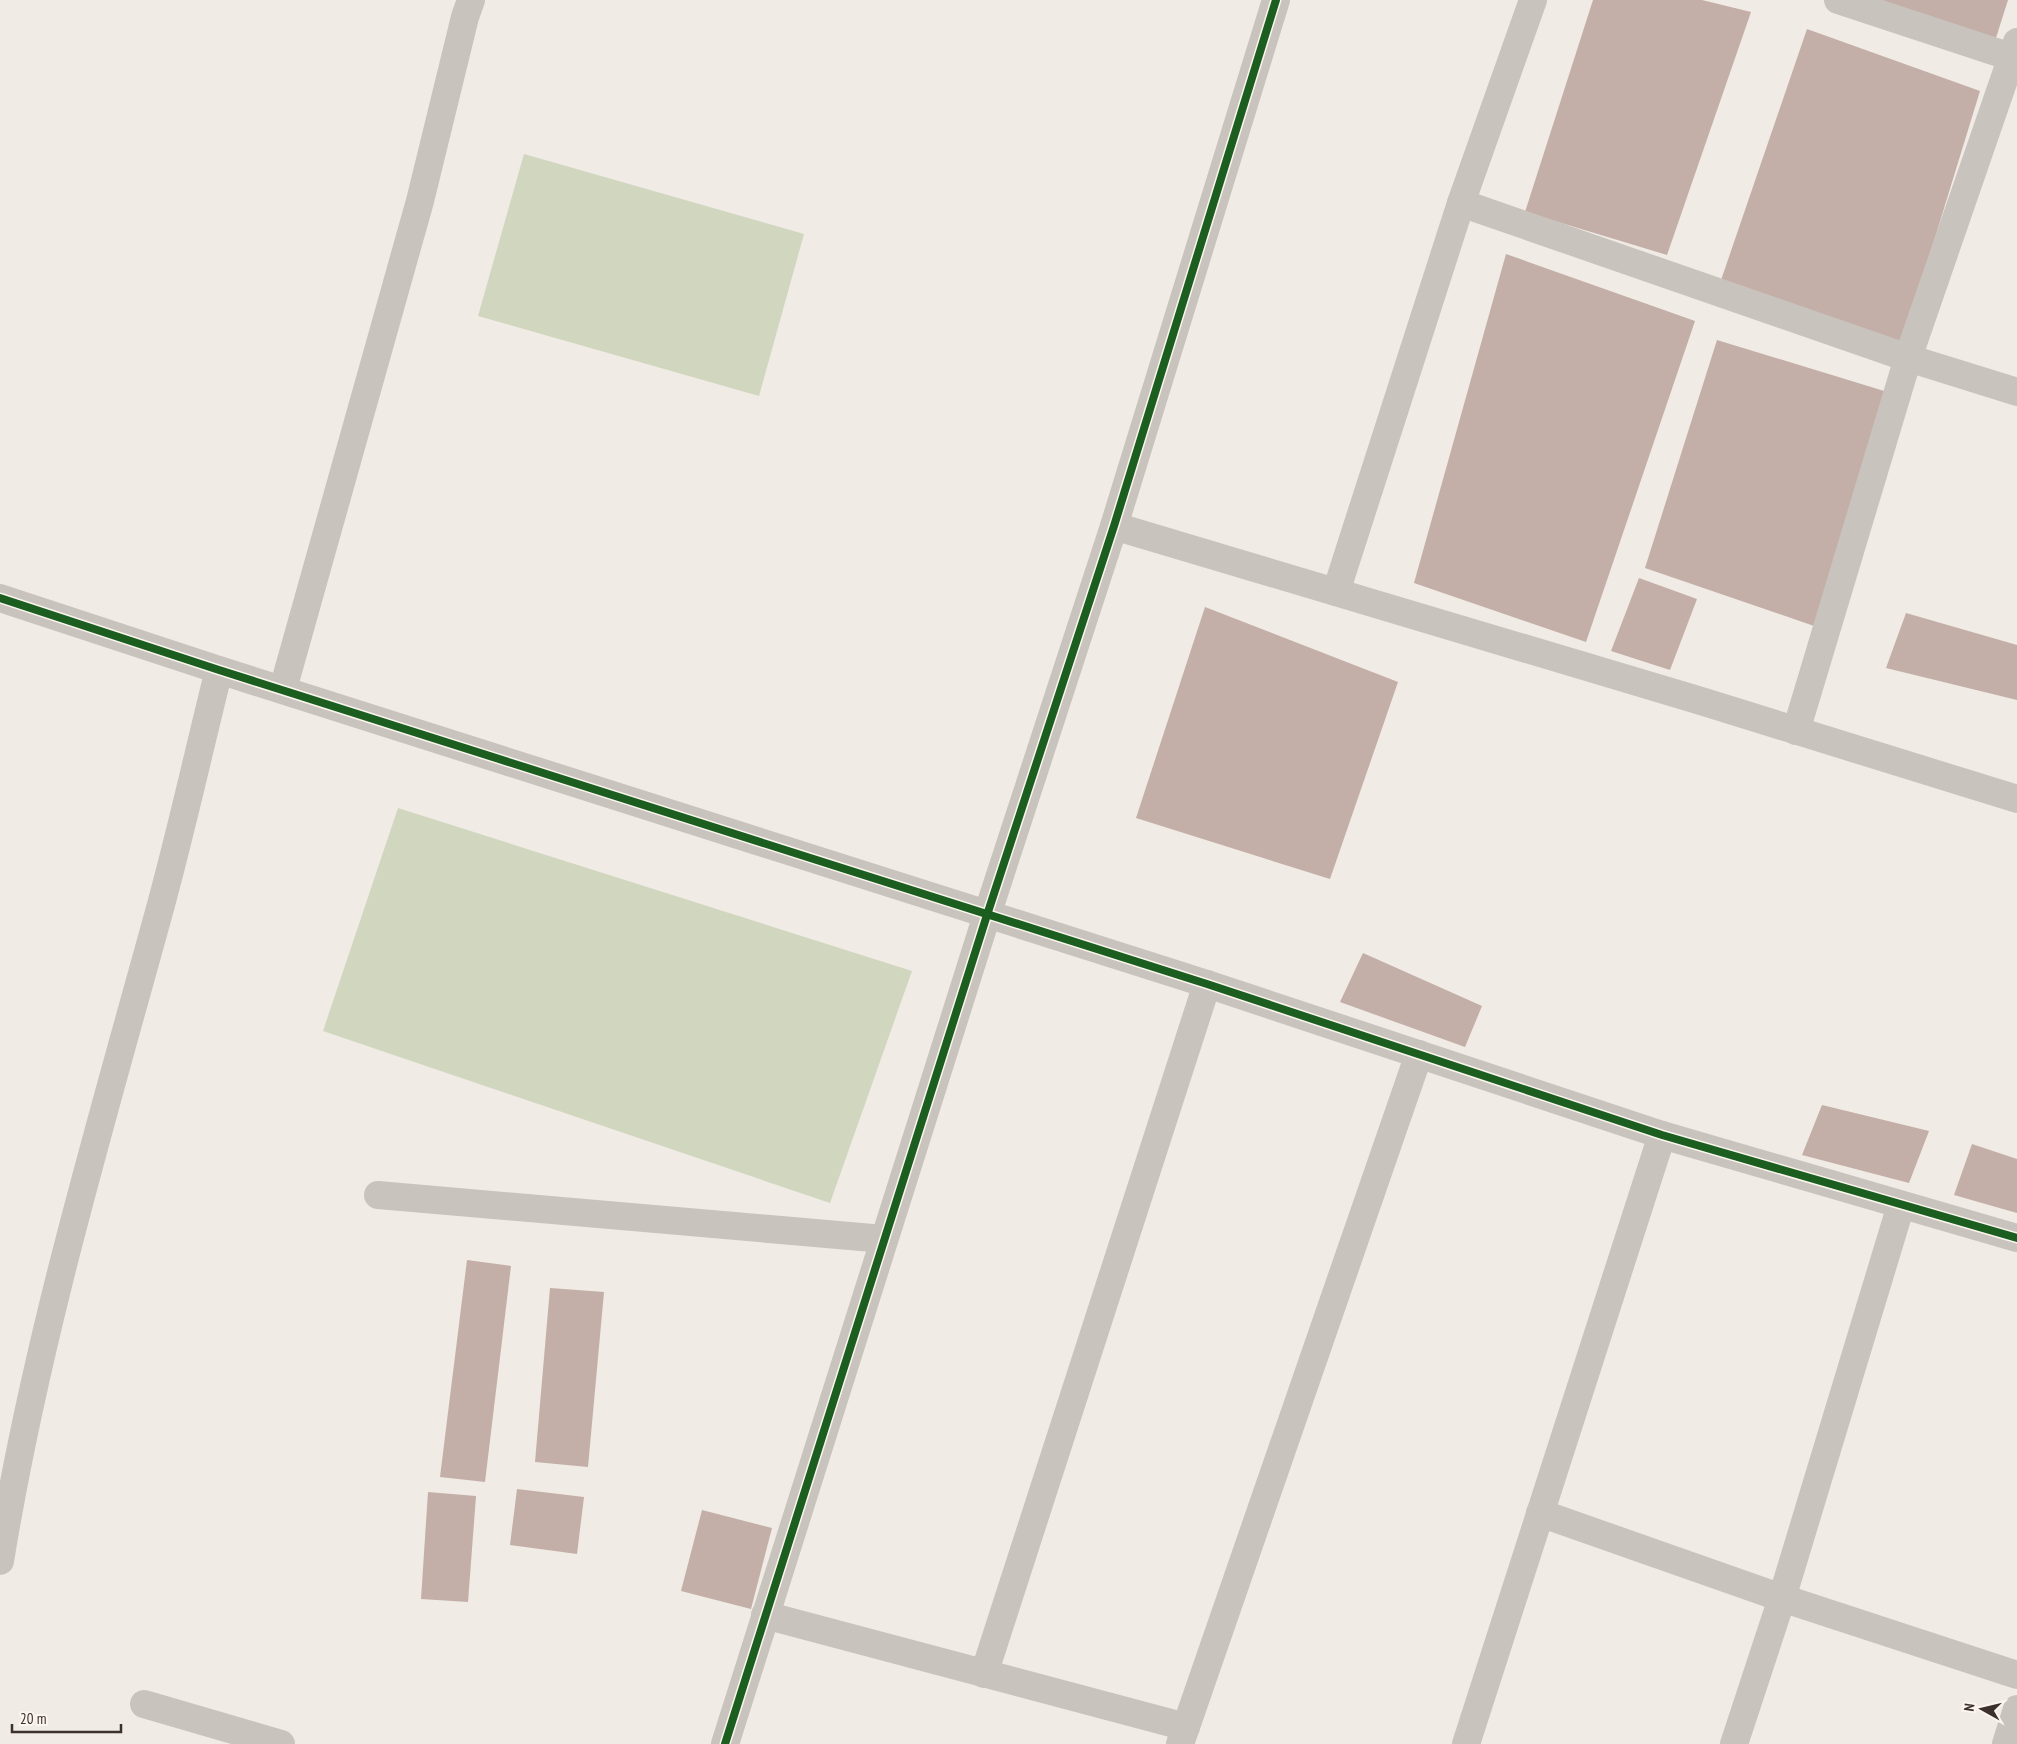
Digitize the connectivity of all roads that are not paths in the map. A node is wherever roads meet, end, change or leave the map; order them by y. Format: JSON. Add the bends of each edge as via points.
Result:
{"nodes":[{"id":1,"x":1276,"y":0,"type":"edge"},
{"id":2,"x":1533,"y":0,"type":"edge"},
{"id":3,"x":1838,"y":0,"type":"edge"},
{"id":4,"x":468,"y":8,"type":"edge"},
{"id":5,"x":2015,"y":53,"type":"edge"},
{"id":6,"x":1461,"y":203,"type":"junction"},
{"id":7,"x":1908,"y":358,"type":"junction"},
{"id":8,"x":2017,"y":392,"type":"edge"},
{"id":9,"x":1114,"y":526,"type":"junction"},
{"id":10,"x":1336,"y":592,"type":"junction"},
{"id":11,"x":0,"y":598,"type":"edge"},
{"id":12,"x":219,"y":670,"type":"junction"},
{"id":13,"x":283,"y":689,"type":"junction"},
{"id":14,"x":1796,"y":731,"type":"junction"},
{"id":15,"x":2017,"y":799,"type":"edge"},
{"id":16,"x":987,"y":915,"type":"junction"},
{"id":17,"x":1207,"y":984,"type":"junction"},
{"id":18,"x":1419,"y":1054,"type":"junction"},
{"id":19,"x":1662,"y":1136,"type":"junction"},
{"id":20,"x":378,"y":1195,"type":"dead end"},
{"id":21,"x":1901,"y":1205,"type":"junction"},
{"id":22,"x":2017,"y":1238,"type":"edge"},
{"id":23,"x":884,"y":1239,"type":"junction"},
{"id":24,"x":1540,"y":1513,"type":"junction"},
{"id":25,"x":0,"y":1561,"type":"edge"},
{"id":26,"x":1782,"y":1598,"type":"junction"},
{"id":27,"x":765,"y":1615,"type":"junction"},
{"id":28,"x":984,"y":1674,"type":"junction"},
{"id":29,"x":2017,"y":1675,"type":"edge"},
{"id":30,"x":144,"y":1704,"type":"dead end"},
{"id":31,"x":2017,"y":1709,"type":"edge"},
{"id":32,"x":1183,"y":1735,"type":"edge"},
{"id":33,"x":281,"y":1744,"type":"edge"},
{"id":34,"x":725,"y":1744,"type":"edge"},
{"id":35,"x":1466,"y":1744,"type":"edge"},
{"id":36,"x":1734,"y":1744,"type":"edge"},
{"id":37,"x":2006,"y":1744,"type":"edge"}],
"edges":[{"from":1,"to":9,"type":"street"},
{"from":2,"to":6,"type":"street"},
{"from":3,"to":5,"type":"street"},
{"from":4,"to":13,"type":"street","via":[[420,202]]},
{"from":5,"to":7,"type":"street"},
{"from":6,"to":7,"type":"street"},
{"from":6,"to":10,"type":"street"},
{"from":7,"to":8,"type":"street"},
{"from":7,"to":14,"type":"street"},
{"from":9,"to":10,"type":"street"},
{"from":9,"to":16,"type":"street"},
{"from":10,"to":14,"type":"street"},
{"from":11,"to":12,"type":"street"},
{"from":12,"to":13,"type":"street"},
{"from":12,"to":25,"type":"street","via":[[160,908],[51,1312],[26,1420]]},
{"from":13,"to":16,"type":"street"},
{"from":14,"to":15,"type":"street"},
{"from":16,"to":17,"type":"street"},
{"from":16,"to":23,"type":"street"},
{"from":17,"to":18,"type":"street"},
{"from":17,"to":28,"type":"street"},
{"from":18,"to":19,"type":"street"},
{"from":18,"to":32,"type":"street"},
{"from":19,"to":21,"type":"street"},
{"from":19,"to":24,"type":"street"},
{"from":20,"to":23,"type":"street"},
{"from":21,"to":22,"type":"street"},
{"from":21,"to":26,"type":"street"},
{"from":23,"to":27,"type":"street"},
{"from":24,"to":26,"type":"street"},
{"from":24,"to":35,"type":"street"},
{"from":26,"to":29,"type":"street"},
{"from":26,"to":36,"type":"street"},
{"from":27,"to":28,"type":"street"},
{"from":27,"to":34,"type":"street"},
{"from":28,"to":32,"type":"street"},
{"from":30,"to":33,"type":"street"},
{"from":31,"to":37,"type":"street"}]}
